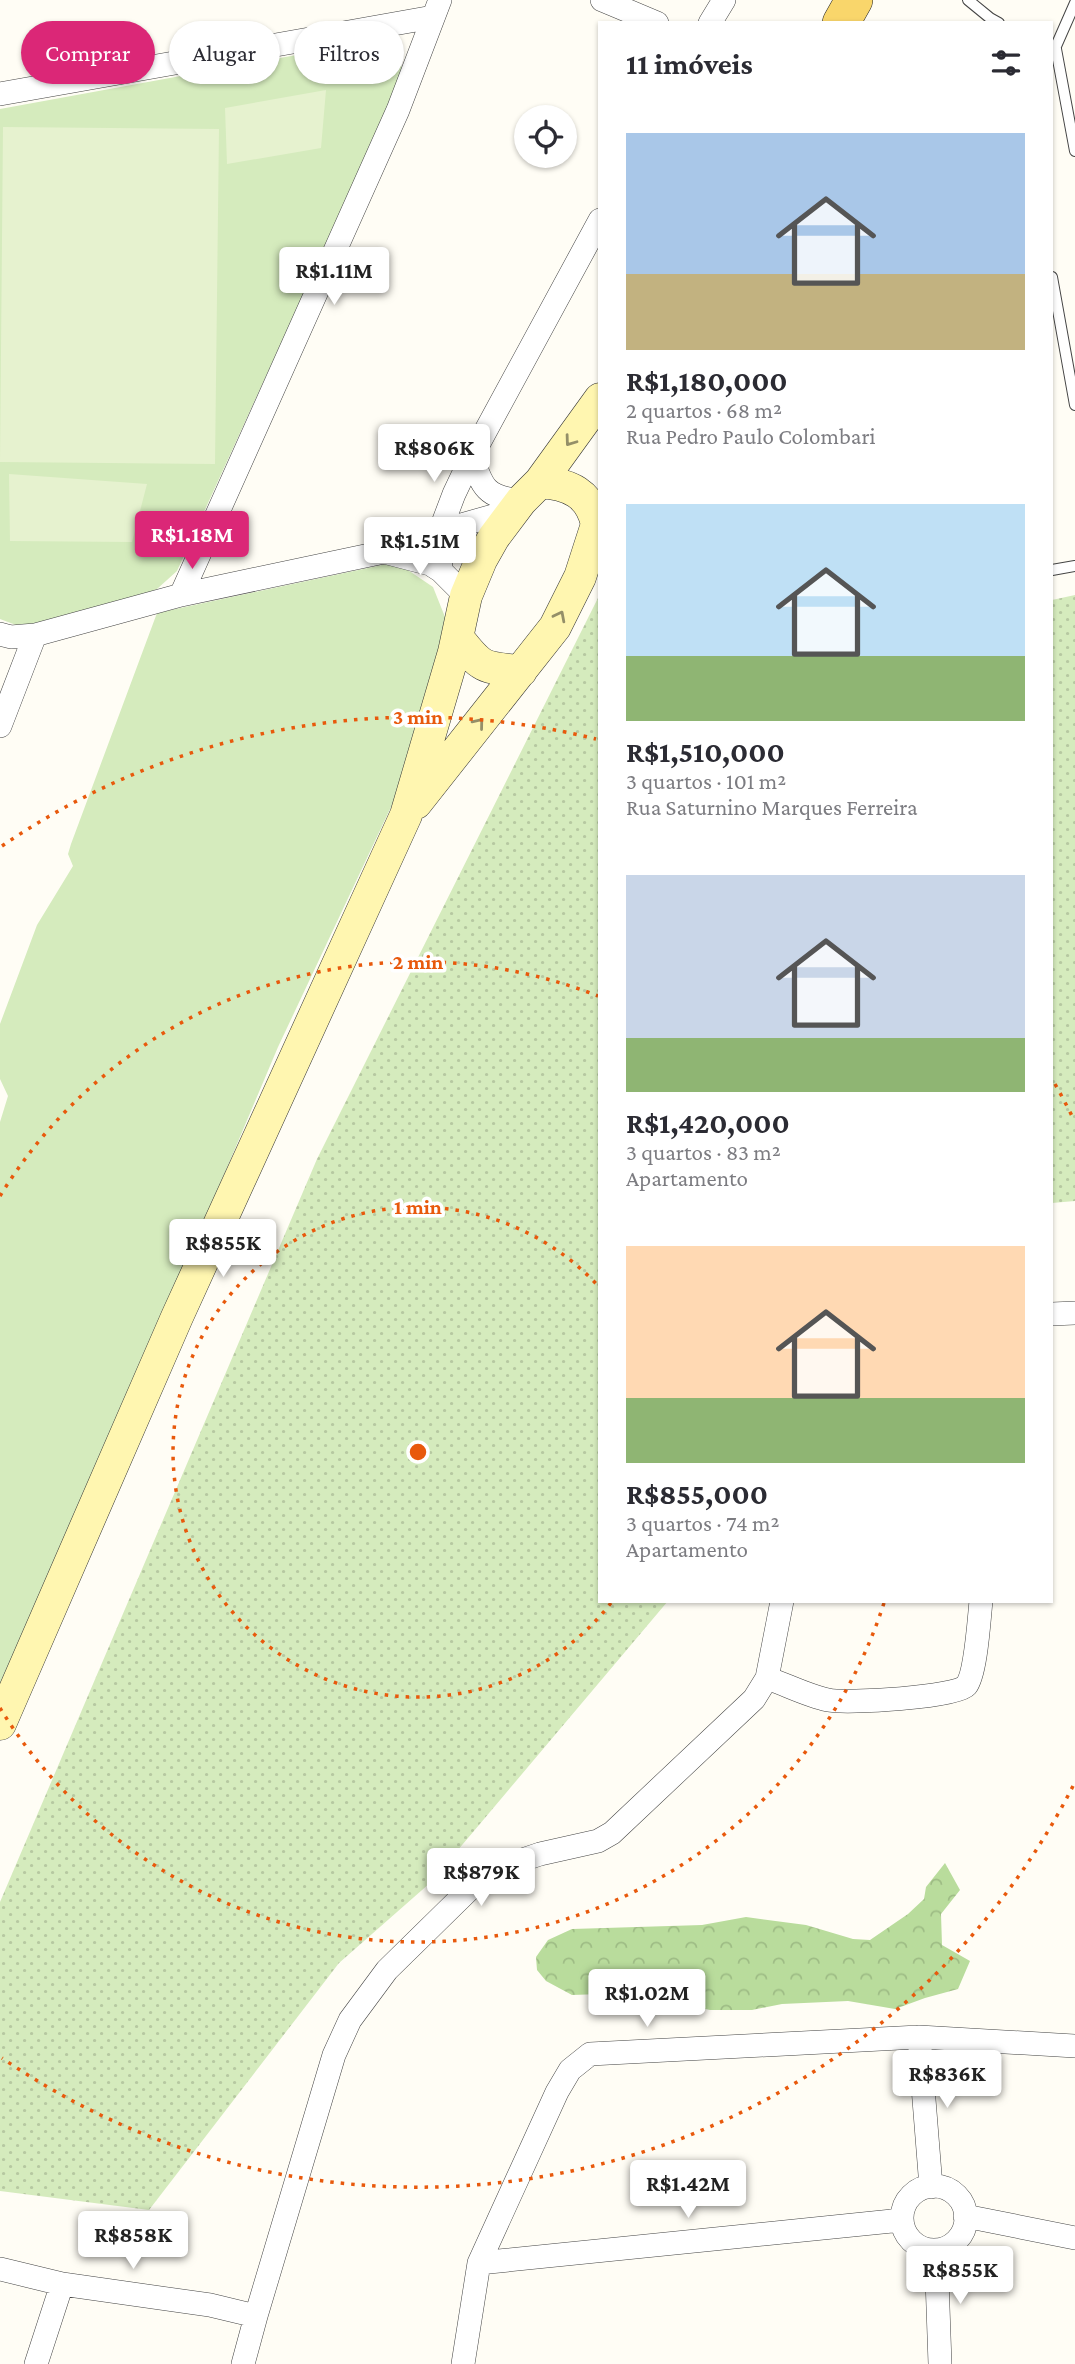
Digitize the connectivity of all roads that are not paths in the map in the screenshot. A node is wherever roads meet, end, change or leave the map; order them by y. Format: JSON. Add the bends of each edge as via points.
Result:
{"nodes":[{"id":1,"x":602,"y":0,"type":"edge"},
{"id":2,"x":724,"y":0,"type":"edge"},
{"id":3,"x":854,"y":0,"type":"edge"},
{"id":4,"x":968,"y":0,"type":"edge"},
{"id":5,"x":1075,"y":3,"type":"edge"},
{"id":6,"x":437,"y":8,"type":"edge"},
{"id":7,"x":648,"y":12,"type":"edge"},
{"id":8,"x":711,"y":21,"type":"edge"},
{"id":9,"x":842,"y":21,"type":"edge"},
{"id":10,"x":995,"y":21,"type":"edge"},
{"id":11,"x":1053,"y":50,"type":"edge"},
{"id":12,"x":0,"y":94,"type":"edge"},
{"id":13,"x":1075,"y":151,"type":"edge"},
{"id":14,"x":598,"y":224,"type":"edge"},
{"id":15,"x":1053,"y":283,"type":"edge"},
{"id":16,"x":598,"y":402,"type":"edge"},
{"id":17,"x":1075,"y":405,"type":"edge"},
{"id":18,"x":472,"y":456,"type":"junction"},
{"id":19,"x":525,"y":498,"type":"junction"},
{"id":20,"x":598,"y":517,"type":"edge"},
{"id":21,"x":598,"y":522,"type":"edge"},
{"id":22,"x":440,"y":531,"type":"junction"},
{"id":23,"x":384,"y":552,"type":"junction"},
{"id":24,"x":1075,"y":566,"type":"edge"},
{"id":25,"x":1053,"y":570,"type":"edge"},
{"id":26,"x":441,"y":571,"type":"junction"},
{"id":27,"x":181,"y":595,"type":"junction"},
{"id":28,"x":466,"y":596,"type":"junction"},
{"id":29,"x":0,"y":634,"type":"edge"},
{"id":30,"x":36,"y":635,"type":"junction"},
{"id":31,"x":458,"y":638,"type":"junction"},
{"id":32,"x":521,"y":671,"type":"junction"},
{"id":33,"x":0,"y":726,"type":"edge"},
{"id":34,"x":406,"y":815,"type":"junction"},
{"id":35,"x":1075,"y":1313,"type":"edge"},
{"id":36,"x":1053,"y":1314,"type":"edge"},
{"id":37,"x":782,"y":1603,"type":"edge"},
{"id":38,"x":981,"y":1603,"type":"edge"},
{"id":39,"x":767,"y":1678,"type":"junction"},
{"id":40,"x":0,"y":1724,"type":"edge"},
{"id":41,"x":919,"y":2037,"type":"junction"},
{"id":42,"x":1075,"y":2046,"type":"edge"},
{"id":43,"x":931,"y":2186,"type":"junction"},
{"id":44,"x":965,"y":2216,"type":"junction"},
{"id":45,"x":902,"y":2220,"type":"junction"},
{"id":46,"x":1075,"y":2238,"type":"edge"},
{"id":47,"x":936,"y":2250,"type":"junction"},
{"id":48,"x":479,"y":2263,"type":"junction"},
{"id":49,"x":0,"y":2269,"type":"edge"},
{"id":50,"x":62,"y":2284,"type":"junction"},
{"id":51,"x":256,"y":2316,"type":"junction"},
{"id":52,"x":36,"y":2364,"type":"edge"},
{"id":53,"x":243,"y":2364,"type":"edge"},
{"id":54,"x":463,"y":2364,"type":"edge"},
{"id":55,"x":940,"y":2364,"type":"edge"}],
"edges":[{"from":1,"to":7,"type":"street"},
{"from":2,"to":8,"type":"street"},
{"from":3,"to":9,"type":"main road"},
{"from":4,"to":10,"type":"lane"},
{"from":5,"to":11,"type":"lane"},
{"from":6,"to":12,"type":"street"},
{"from":6,"to":27,"type":"street","via":[[398,110]]},
{"from":11,"to":13,"type":"lane"},
{"from":14,"to":18,"type":"street"},
{"from":15,"to":17,"type":"lane"},
{"from":16,"to":19,"type":"main road","one_way":true},
{"from":18,"to":19,"type":"street","via":[[489,493]]},
{"from":18,"to":22,"type":"street"},
{"from":19,"to":20,"type":"main road","via":[[564,485],[578,492]]},
{"from":19,"to":22,"type":"street"},
{"from":19,"to":28,"type":"main road","via":[[487,549]]},
{"from":32,"to":21,"type":"main road","one_way":true,"via":[[555,627],[580,577]]},
{"from":22,"to":23,"type":"street"},
{"from":22,"to":26,"type":"street"},
{"from":23,"to":26,"type":"street"},
{"from":23,"to":27,"type":"street"},
{"from":24,"to":25,"type":"lane"},
{"from":26,"to":28,"type":"street"},
{"from":27,"to":30,"type":"street"},
{"from":28,"to":31,"type":"main road"},
{"from":29,"to":30,"type":"street"},
{"from":30,"to":33,"type":"street"},
{"from":31,"to":32,"type":"main road","via":[[481,665]]},
{"from":31,"to":34,"type":"main road"},
{"from":34,"to":32,"type":"main road","one_way":true},
{"from":34,"to":40,"type":"main road","via":[[177,1317]]},
{"from":35,"to":36,"type":"street"},
{"from":37,"to":39,"type":"street"},
{"from":38,"to":39,"type":"street","via":[[972,1678],[964,1689],[947,1694],[829,1700]]},
{"from":39,"to":51,"type":"street","via":[[754,1699],[612,1833],[487,1872],[387,1970],[350,2020],[334,2055]]},
{"from":41,"to":42,"type":"street"},
{"from":41,"to":43,"type":"street"},
{"from":41,"to":48,"type":"street","via":[[590,2054],[570,2070],[557,2092]]},
{"from":43,"to":44,"type":"street","via":[[950,2191]]},
{"from":43,"to":45,"type":"street","via":[[913,2194],[902,2210]]},
{"from":44,"to":46,"type":"street"},
{"from":44,"to":47,"type":"street","via":[[961,2235]]},
{"from":45,"to":47,"type":"street","via":[[909,2239]]},
{"from":45,"to":48,"type":"street"},
{"from":47,"to":55,"type":"street"},
{"from":48,"to":54,"type":"street"},
{"from":49,"to":50,"type":"street"},
{"from":50,"to":51,"type":"street"},
{"from":50,"to":52,"type":"street"},
{"from":51,"to":53,"type":"street"}]}
